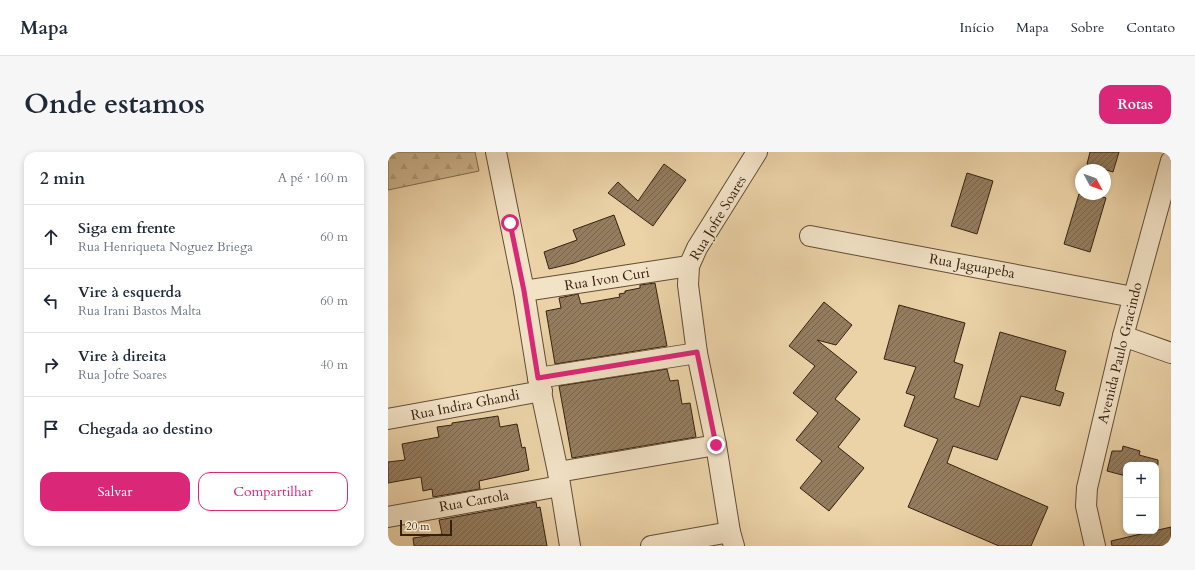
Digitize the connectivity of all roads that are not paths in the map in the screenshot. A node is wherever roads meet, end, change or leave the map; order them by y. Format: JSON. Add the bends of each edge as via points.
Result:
{"nodes":[{"id":1,"x":496,"y":152,"type":"edge"},
{"id":2,"x":757,"y":152,"type":"edge"},
{"id":3,"x":1171,"y":161,"type":"edge"},
{"id":4,"x":810,"y":236,"type":"dead end"},
{"id":5,"x":689,"y":266,"type":"junction"},
{"id":6,"x":524,"y":291,"type":"junction"},
{"id":7,"x":1133,"y":297,"type":"junction"},
{"id":8,"x":1123,"y":336,"type":"junction"},
{"id":9,"x":697,"y":352,"type":"junction"},
{"id":10,"x":1171,"y":353,"type":"edge"},
{"id":11,"x":540,"y":384,"type":"junction"},
{"id":12,"x":388,"y":419,"type":"edge"},
{"id":13,"x":716,"y":445,"type":"junction"},
{"id":14,"x":559,"y":479,"type":"junction"},
{"id":15,"x":388,"y":517,"type":"edge"},
{"id":16,"x":732,"y":539,"type":"edge"},
{"id":17,"x":570,"y":546,"type":"edge"},
{"id":18,"x":651,"y":546,"type":"edge"},
{"id":19,"x":1096,"y":546,"type":"edge"}],
"edges":[{"from":1,"to":6,"type":"street"},
{"from":2,"to":5,"type":"street","name":"Rua Jofre Soares","via":[[697,248]]},
{"from":3,"to":7,"type":"street","name":"Avenida Paulo Gracindo"},
{"from":4,"to":7,"type":"street","name":"Rua Jaguapeba"},
{"from":5,"to":6,"type":"street","name":"Rua Ivon Curi"},
{"from":5,"to":9,"type":"street","name":"Rua Jofre Soares","via":[[688,285]]},
{"from":6,"to":11,"type":"street"},
{"from":7,"to":8,"type":"street","name":"Avenida Paulo Gracindo"},
{"from":8,"to":10,"type":"street"},
{"from":8,"to":19,"type":"street","name":"Avenida Paulo Gracindo","via":[[1087,488],[1086,506]]},
{"from":9,"to":11,"type":"street","name":"Rua Indira Ghandi"},
{"from":9,"to":13,"type":"street","name":"Rua Jofre Soares"},
{"from":11,"to":12,"type":"street","name":"Rua Indira Ghandi"},
{"from":11,"to":14,"type":"street"},
{"from":13,"to":14,"type":"street","name":"Rua Cartola"},
{"from":13,"to":16,"type":"street","name":"Rua Jofre Soares"},
{"from":14,"to":15,"type":"street","name":"Rua Cartola"},
{"from":14,"to":17,"type":"street"},
{"from":16,"to":18,"type":"street"}]}
